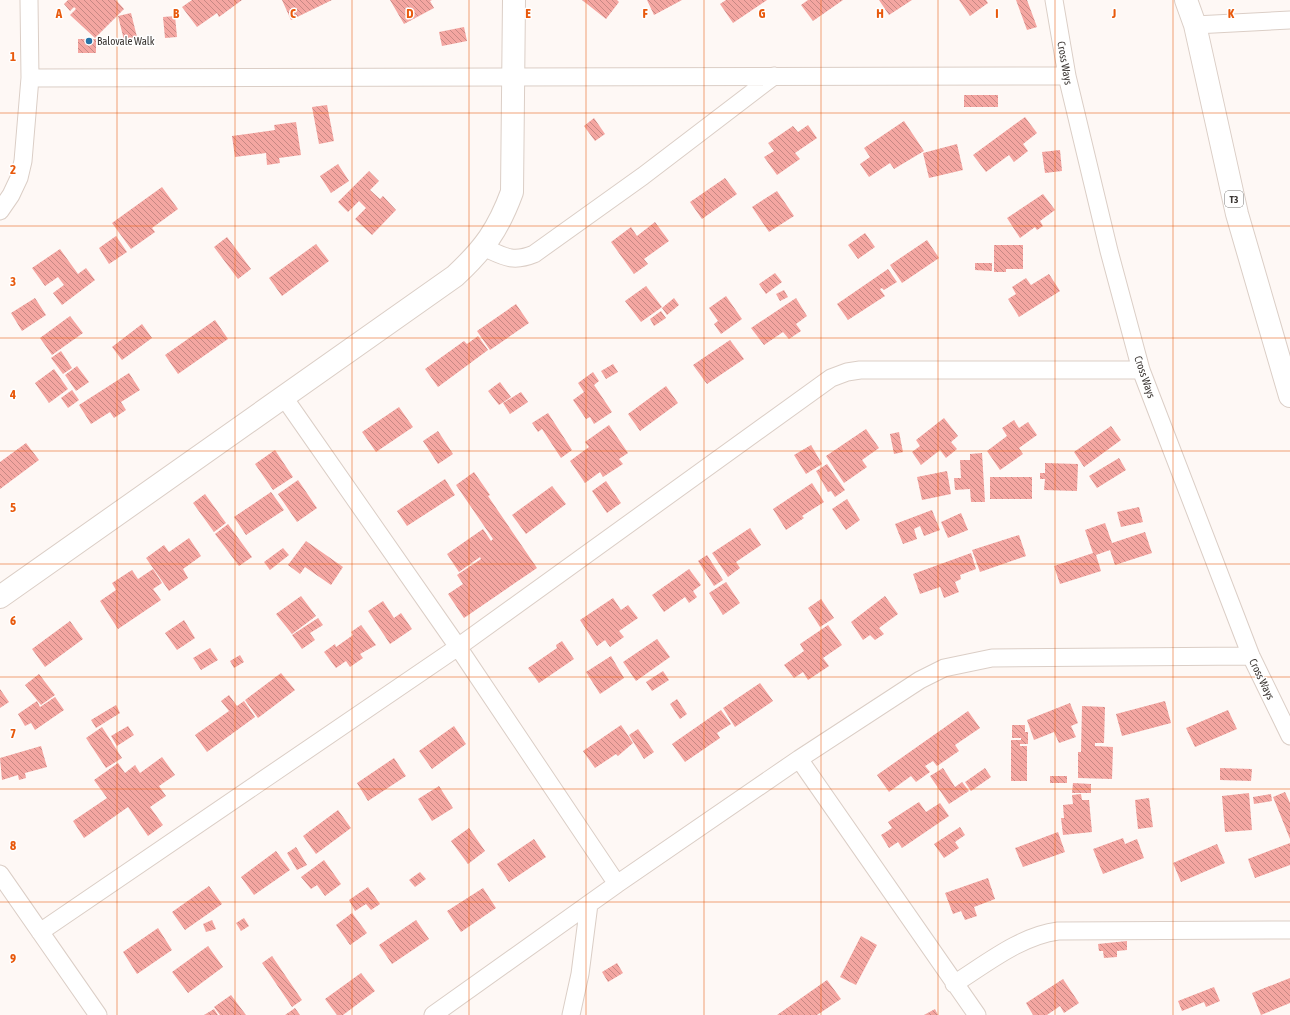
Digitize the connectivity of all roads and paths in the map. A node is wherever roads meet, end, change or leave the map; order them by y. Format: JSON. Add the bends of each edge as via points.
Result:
{"nodes":[{"id":1,"x":29,"y":0,"type":"edge"},
{"id":2,"x":514,"y":0,"type":"edge"},
{"id":3,"x":1054,"y":0,"type":"edge"},
{"id":4,"x":1186,"y":0,"type":"edge"},
{"id":5,"x":1290,"y":20,"type":"edge"},
{"id":6,"x":1195,"y":25,"type":"junction"},
{"id":7,"x":514,"y":76,"type":"junction"},
{"id":8,"x":774,"y":76,"type":"junction"},
{"id":9,"x":1067,"y":76,"type":"junction"},
{"id":10,"x":30,"y":78,"type":"junction"},
{"id":11,"x":0,"y":211,"type":"edge"},
{"id":12,"x":483,"y":247,"type":"junction"},
{"id":13,"x":1141,"y":370,"type":"junction"},
{"id":14,"x":283,"y":396,"type":"junction"},
{"id":15,"x":1290,"y":396,"type":"edge"},
{"id":16,"x":0,"y":597,"type":"edge"},
{"id":17,"x":458,"y":647,"type":"junction"},
{"id":18,"x":1250,"y":656,"type":"junction"},
{"id":19,"x":1290,"y":736,"type":"edge"},
{"id":20,"x":799,"y":759,"type":"junction"},
{"id":21,"x":0,"y":874,"type":"edge"},
{"id":22,"x":617,"y":884,"type":"junction"},
{"id":23,"x":589,"y":904,"type":"junction"},
{"id":24,"x":1290,"y":930,"type":"edge"},
{"id":25,"x":40,"y":932,"type":"junction"},
{"id":26,"x":954,"y":984,"type":"junction"},
{"id":27,"x":442,"y":1012,"type":"edge"},
{"id":28,"x":98,"y":1015,"type":"edge"},
{"id":29,"x":571,"y":1015,"type":"edge"},
{"id":30,"x":977,"y":1015,"type":"edge"}],
"edges":[{"from":1,"to":10,"type":"street"},
{"from":2,"to":7,"type":"main road"},
{"from":3,"to":9,"type":"street","name":"Cross Ways"},
{"from":4,"to":6,"type":"main road","number":"T3"},
{"from":5,"to":6,"type":"street"},
{"from":6,"to":15,"type":"main road","number":"T3","via":[[1237,214]]},
{"from":7,"to":8,"type":"street"},
{"from":7,"to":10,"type":"street"},
{"from":7,"to":12,"type":"main road","via":[[512,192],[498,224]]},
{"from":8,"to":9,"type":"street"},
{"from":8,"to":12,"type":"street","via":[[643,176],[534,254],[522,259],[510,258]]},
{"from":9,"to":13,"type":"street","name":"Cross Ways","via":[[1109,252]]},
{"from":10,"to":11,"type":"street","via":[[23,161],[11,196]]},
{"from":12,"to":14,"type":"main road","via":[[454,276]]},
{"from":13,"to":17,"type":"street","via":[[847,372],[827,382]]},
{"from":13,"to":18,"type":"street","name":"Cross Ways"},
{"from":14,"to":16,"type":"main road"},
{"from":14,"to":17,"type":"street"},
{"from":17,"to":22,"type":"street"},
{"from":17,"to":25,"type":"street"},
{"from":18,"to":19,"type":"street","name":"Cross Ways"},
{"from":18,"to":20,"type":"street","via":[[992,658],[968,662],[944,668],[920,680]]},
{"from":20,"to":22,"type":"street"},
{"from":20,"to":26,"type":"street"},
{"from":21,"to":25,"type":"street"},
{"from":22,"to":23,"type":"street"},
{"from":23,"to":27,"type":"street"},
{"from":23,"to":29,"type":"street","via":[[580,974]]},
{"from":24,"to":26,"type":"street","via":[[1042,933]]},
{"from":25,"to":28,"type":"street"},
{"from":26,"to":30,"type":"street"}]}
